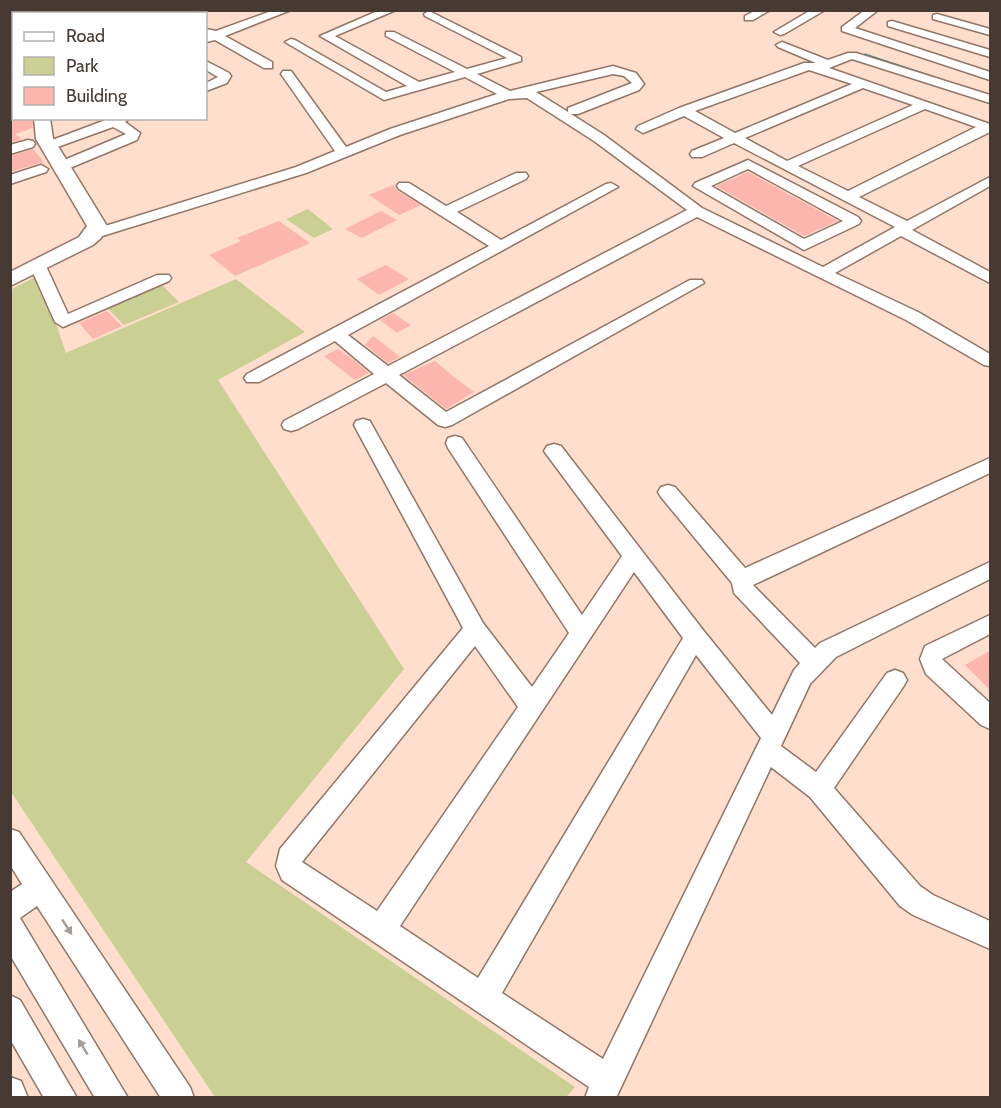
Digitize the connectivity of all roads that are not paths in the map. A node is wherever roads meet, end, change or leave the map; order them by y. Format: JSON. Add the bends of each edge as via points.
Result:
{"nodes":[{"id":1,"x":286,"y":10,"type":"edge"},
{"id":2,"x":765,"y":10,"type":"edge"},
{"id":3,"x":820,"y":10,"type":"edge"},
{"id":4,"x":873,"y":10,"type":"edge"},
{"id":5,"x":381,"y":12,"type":"edge"},
{"id":6,"x":429,"y":14,"type":"dead end"},
{"id":7,"x":937,"y":16,"type":"dead end"},
{"id":8,"x":749,"y":18,"type":"dead end"},
{"id":9,"x":892,"y":24,"type":"dead end"},
{"id":10,"x":780,"y":32,"type":"dead end"},
{"id":11,"x":990,"y":32,"type":"edge"},
{"id":12,"x":390,"y":34,"type":"dead end"},
{"id":13,"x":209,"y":35,"type":"edge"},
{"id":14,"x":291,"y":42,"type":"dead end"},
{"id":15,"x":782,"y":45,"type":"dead end"},
{"id":16,"x":990,"y":54,"type":"edge"},
{"id":17,"x":268,"y":65,"type":"dead end"},
{"id":18,"x":824,"y":65,"type":"junction"},
{"id":19,"x":207,"y":66,"type":"edge"},
{"id":20,"x":287,"y":74,"type":"dead end"},
{"id":21,"x":467,"y":74,"type":"junction"},
{"id":22,"x":990,"y":76,"type":"edge"},
{"id":23,"x":864,"y":83,"type":"junction"},
{"id":24,"x":207,"y":87,"type":"edge"},
{"id":25,"x":418,"y":87,"type":"junction"},
{"id":26,"x":513,"y":94,"type":"junction"},
{"id":27,"x":990,"y":99,"type":"edge"},
{"id":28,"x":924,"y":105,"type":"junction"},
{"id":29,"x":573,"y":111,"type":"dead end"},
{"id":30,"x":684,"y":111,"type":"junction"},
{"id":31,"x":42,"y":120,"type":"edge"},
{"id":32,"x":51,"y":120,"type":"edge"},
{"id":33,"x":119,"y":120,"type":"edge"},
{"id":34,"x":989,"y":128,"type":"edge"},
{"id":35,"x":643,"y":129,"type":"dead end"},
{"id":36,"x":734,"y":139,"type":"junction"},
{"id":37,"x":28,"y":144,"type":"dead end"},
{"id":38,"x":52,"y":145,"type":"junction"},
{"id":39,"x":10,"y":150,"type":"edge"},
{"id":40,"x":343,"y":153,"type":"junction"},
{"id":41,"x":697,"y":154,"type":"dead end"},
{"id":42,"x":60,"y":166,"type":"junction"},
{"id":43,"x":787,"y":166,"type":"junction"},
{"id":44,"x":41,"y":169,"type":"dead end"},
{"id":45,"x":520,"y":176,"type":"dead end"},
{"id":46,"x":10,"y":180,"type":"edge"},
{"id":47,"x":990,"y":181,"type":"edge"},
{"id":48,"x":404,"y":186,"type":"dead end"},
{"id":49,"x":611,"y":187,"type":"dead end"},
{"id":50,"x":848,"y":197,"type":"junction"},
{"id":51,"x":697,"y":211,"type":"junction"},
{"id":52,"x":446,"y":212,"type":"junction"},
{"id":53,"x":747,"y":214,"type":"junction"},
{"id":54,"x":723,"y":225,"type":"junction"},
{"id":55,"x":904,"y":229,"type":"junction"},
{"id":56,"x":94,"y":234,"type":"junction"},
{"id":57,"x":501,"y":246,"type":"junction"},
{"id":58,"x":38,"y":266,"type":"junction"},
{"id":59,"x":823,"y":273,"type":"junction"},
{"id":60,"x":987,"y":273,"type":"edge"},
{"id":61,"x":164,"y":278,"type":"dead end"},
{"id":62,"x":10,"y":280,"type":"edge"},
{"id":63,"x":696,"y":284,"type":"dead end"},
{"id":64,"x":335,"y":333,"type":"junction"},
{"id":65,"x":990,"y":361,"type":"edge"},
{"id":66,"x":387,"y":375,"type":"junction"},
{"id":67,"x":253,"y":378,"type":"dead end"},
{"id":68,"x":291,"y":425,"type":"dead end"},
{"id":69,"x":363,"y":425,"type":"dead end"},
{"id":70,"x":455,"y":443,"type":"dead end"},
{"id":71,"x":554,"y":451,"type":"dead end"},
{"id":72,"x":990,"y":465,"type":"edge"},
{"id":73,"x":668,"y":492,"type":"dead end"},
{"id":74,"x":634,"y":555,"type":"junction"},
{"id":75,"x":990,"y":570,"type":"edge"},
{"id":76,"x":743,"y":581,"type":"junction"},
{"id":77,"x":990,"y":624,"type":"edge"},
{"id":78,"x":475,"y":629,"type":"junction"},
{"id":79,"x":581,"y":632,"type":"junction"},
{"id":80,"x":695,"y":637,"type":"junction"},
{"id":81,"x":814,"y":663,"type":"junction"},
{"id":82,"x":895,"y":680,"type":"dead end"},
{"id":83,"x":531,"y":705,"type":"junction"},
{"id":84,"x":990,"y":718,"type":"edge"},
{"id":85,"x":771,"y":743,"type":"junction"},
{"id":86,"x":819,"y":789,"type":"junction"},
{"id":87,"x":15,"y":857,"type":"edge"},
{"id":88,"x":40,"y":887,"type":"junction"},
{"id":89,"x":10,"y":909,"type":"edge"},
{"id":90,"x":10,"y":928,"type":"edge"},
{"id":91,"x":382,"y":929,"type":"junction"},
{"id":92,"x":990,"y":935,"type":"edge"},
{"id":93,"x":483,"y":997,"type":"junction"},
{"id":94,"x":12,"y":1020,"type":"edge"},
{"id":95,"x":604,"y":1089,"type":"edge"},
{"id":96,"x":10,"y":1092,"type":"edge"},
{"id":97,"x":13,"y":1098,"type":"edge"},
{"id":98,"x":62,"y":1098,"type":"edge"},
{"id":99,"x":113,"y":1098,"type":"edge"},
{"id":100,"x":179,"y":1098,"type":"edge"}],
"edges":[{"from":1,"to":13,"type":"street"},
{"from":2,"to":8,"type":"street"},
{"from":3,"to":10,"type":"street"},
{"from":4,"to":22,"type":"street","via":[[846,29]]},
{"from":5,"to":25,"type":"street","via":[[326,36]]},
{"from":6,"to":21,"type":"street","via":[[517,59]]},
{"from":7,"to":11,"type":"street"},
{"from":9,"to":16,"type":"street"},
{"from":12,"to":21,"type":"street"},
{"from":13,"to":17,"type":"street"},
{"from":14,"to":25,"type":"street","via":[[384,96]]},
{"from":15,"to":18,"type":"street"},
{"from":18,"to":23,"type":"street"},
{"from":18,"to":27,"type":"street","via":[[852,55]]},
{"from":18,"to":30,"type":"street","via":[[807,66]]},
{"from":19,"to":24,"type":"street","via":[[225,76]]},
{"from":20,"to":40,"type":"street"},
{"from":21,"to":25,"type":"street"},
{"from":21,"to":26,"type":"street"},
{"from":23,"to":28,"type":"street"},
{"from":23,"to":36,"type":"street"},
{"from":26,"to":29,"type":"street","via":[[613,70],[636,79],[635,87]]},
{"from":26,"to":40,"type":"street"},
{"from":26,"to":51,"type":"street","via":[[530,94],[599,138]]},
{"from":28,"to":34,"type":"street"},
{"from":28,"to":43,"type":"street"},
{"from":30,"to":35,"type":"street"},
{"from":30,"to":36,"type":"street"},
{"from":31,"to":38,"type":"main road","via":[[45,139]]},
{"from":32,"to":38,"type":"main road"},
{"from":33,"to":38,"type":"street"},
{"from":33,"to":42,"type":"street","via":[[133,133],[132,137]]},
{"from":34,"to":50,"type":"street"},
{"from":36,"to":41,"type":"street"},
{"from":36,"to":43,"type":"street"},
{"from":37,"to":39,"type":"street"},
{"from":38,"to":42,"type":"main road"},
{"from":40,"to":56,"type":"street","via":[[280,177]]},
{"from":42,"to":56,"type":"main road","via":[[93,214],[97,226]]},
{"from":43,"to":50,"type":"street"},
{"from":44,"to":46,"type":"street"},
{"from":45,"to":52,"type":"street"},
{"from":47,"to":55,"type":"street"},
{"from":48,"to":52,"type":"street"},
{"from":49,"to":57,"type":"street"},
{"from":50,"to":55,"type":"street"},
{"from":51,"to":54,"type":"street"},
{"from":51,"to":66,"type":"street"},
{"from":52,"to":57,"type":"street"},
{"from":53,"to":53,"type":"street","via":[[700,186],[748,164],[854,221],[805,245]]},
{"from":53,"to":54,"type":"street"},
{"from":54,"to":59,"type":"street"},
{"from":55,"to":59,"type":"street"},
{"from":55,"to":60,"type":"street"},
{"from":56,"to":58,"type":"main road"},
{"from":57,"to":64,"type":"street"},
{"from":58,"to":61,"type":"street","via":[[63,322]]},
{"from":58,"to":62,"type":"main road"},
{"from":59,"to":65,"type":"street","via":[[912,316]]},
{"from":63,"to":66,"type":"street","via":[[445,421]]},
{"from":64,"to":66,"type":"street"},
{"from":64,"to":67,"type":"street"},
{"from":66,"to":68,"type":"street"},
{"from":69,"to":78,"type":"street"},
{"from":70,"to":79,"type":"street"},
{"from":71,"to":74,"type":"street"},
{"from":72,"to":76,"type":"street"},
{"from":73,"to":76,"type":"street"},
{"from":74,"to":79,"type":"street"},
{"from":74,"to":80,"type":"street"},
{"from":75,"to":81,"type":"street","via":[[828,650]]},
{"from":76,"to":81,"type":"street","via":[[742,587]]},
{"from":77,"to":84,"type":"street","via":[[933,653],[931,659],[934,668]]},
{"from":78,"to":83,"type":"street"},
{"from":78,"to":91,"type":"street","via":[[290,858],[292,872]]},
{"from":79,"to":83,"type":"street"},
{"from":80,"to":85,"type":"street"},
{"from":80,"to":93,"type":"street"},
{"from":81,"to":85,"type":"street","via":[[802,677]]},
{"from":82,"to":86,"type":"street"},
{"from":83,"to":91,"type":"street"},
{"from":85,"to":86,"type":"street"},
{"from":85,"to":95,"type":"street"},
{"from":86,"to":92,"type":"street","via":[[910,896]]},
{"from":87,"to":88,"type":"street"},
{"from":88,"to":89,"type":"street"},
{"from":88,"to":100,"type":"street","one_way":true},
{"from":99,"to":90,"type":"street","one_way":true},
{"from":91,"to":93,"type":"street"},
{"from":93,"to":95,"type":"street"},
{"from":94,"to":98,"type":"street"},
{"from":96,"to":97,"type":"street"}]}
